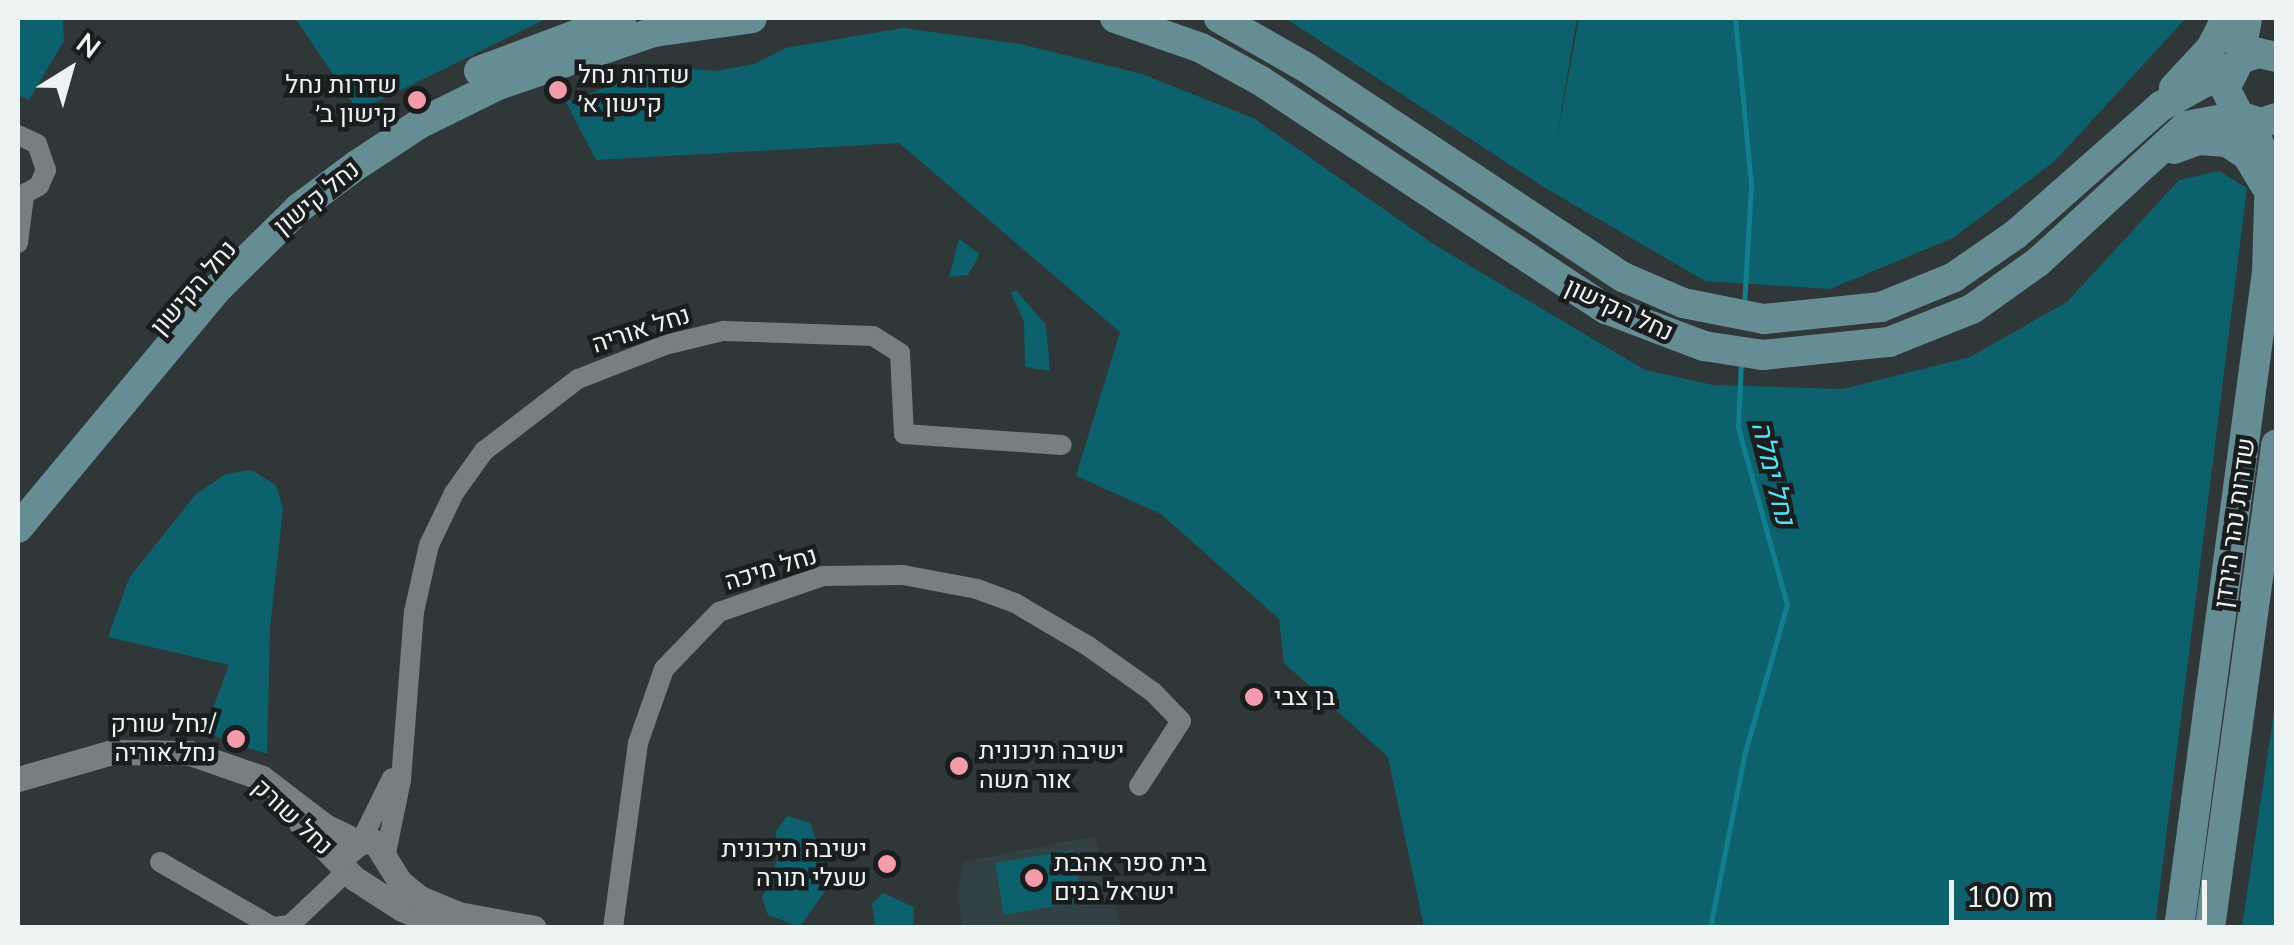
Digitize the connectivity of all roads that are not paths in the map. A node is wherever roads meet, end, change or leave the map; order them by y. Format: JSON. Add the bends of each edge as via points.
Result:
{"nodes":[{"id":1,"x":622,"y":18,"type":"edge"},
{"id":2,"x":1115,"y":18,"type":"edge"},
{"id":3,"x":1219,"y":18,"type":"edge"},
{"id":4,"x":2226,"y":18,"type":"edge"},
{"id":5,"x":2247,"y":18,"type":"edge"},
{"id":6,"x":734,"y":19,"type":"edge"},
{"id":7,"x":2276,"y":58,"type":"edge"},
{"id":8,"x":2235,"y":64,"type":"junction"},
{"id":9,"x":2255,"y":118,"type":"edge"},
{"id":10,"x":18,"y":134,"type":"edge"},
{"id":11,"x":2115,"y":146,"type":"junction"},
{"id":12,"x":2140,"y":166,"type":"junction"},
{"id":13,"x":21,"y":196,"type":"edge"},
{"id":14,"x":2271,"y":203,"type":"junction"},
{"id":15,"x":18,"y":242,"type":"edge"},
{"id":16,"x":2276,"y":444,"type":"edge"},
{"id":17,"x":1062,"y":445,"type":"dead end"},
{"id":18,"x":18,"y":497,"type":"edge"},
{"id":19,"x":18,"y":528,"type":"edge"},
{"id":20,"x":402,"y":742,"type":"junction"},
{"id":21,"x":238,"y":767,"type":"junction"},
{"id":22,"x":18,"y":779,"type":"edge"},
{"id":23,"x":1140,"y":786,"type":"dead end"},
{"id":24,"x":359,"y":841,"type":"junction"},
{"id":25,"x":386,"y":856,"type":"junction"},
{"id":26,"x":160,"y":862,"type":"dead end"},
{"id":27,"x":352,"y":873,"type":"junction"},
{"id":28,"x":447,"y":928,"type":"edge"},
{"id":29,"x":534,"y":928,"type":"edge"},
{"id":30,"x":614,"y":928,"type":"edge"},
{"id":31,"x":2179,"y":928,"type":"edge"},
{"id":32,"x":2210,"y":928,"type":"edge"}],
"edges":[{"from":1,"to":18,"type":"main road","name":"נחל הקישון","via":[[444,87],[286,192],[204,274]]},
{"from":2,"to":12,"type":"main road","name":"נחל הקישון","via":[[1201,48],[1261,82],[1606,309],[1733,352],[1839,350],[1940,324],[2038,262]]},
{"from":3,"to":11,"type":"main road","name":"נחל הקישון","via":[[1307,68],[1592,260],[1650,290],[1738,317],[1818,317],[1925,292],[1995,249]]},
{"from":4,"to":11,"type":"main road","via":[[2202,58]]},
{"from":5,"to":8,"type":"main road"},
{"from":6,"to":19,"type":"main road","name":"נחל קישון","via":[[654,32],[498,86],[419,124],[326,188],[219,287]]},
{"from":7,"to":8,"type":"main road","via":[[2258,53]]},
{"from":8,"to":9,"type":"main road","name":"שדרות נהר הירדן","via":[[2226,99]]},
{"from":8,"to":11,"type":"main road","via":[[2161,106]]},
{"from":9,"to":12,"type":"main road","name":"נחל הקישון","via":[[2186,126]]},
{"from":9,"to":14,"type":"main road","name":"שדרות נהר הירדן","via":[[2268,159]]},
{"from":10,"to":13,"type":"street","via":[[37,144],[46,162],[39,186]]},
{"from":12,"to":14,"type":"main road","via":[[2199,140],[2226,142],[2256,166]]},
{"from":13,"to":15,"type":"street"},
{"from":14,"to":31,"type":"main road","name":"שדרות נהר הירדן","via":[[2262,326]]},
{"from":16,"to":32,"type":"main road","name":"שדרות נהר הירדן"},
{"from":17,"to":20,"type":"street","name":"נחל אוריה","via":[[904,434],[898,418],[900,353],[872,336],[723,332],[665,345],[578,379],[501,433],[441,516],[420,576]]},
{"from":20,"to":24,"type":"street","name":"נחל אוריה","via":[[391,783]]},
{"from":20,"to":25,"type":"street","name":"נחל אוריה"},
{"from":21,"to":22,"type":"street","name":"נחל שורק","via":[[148,750],[112,752]]},
{"from":21,"to":24,"type":"street","name":"נחל שורק"},
{"from":21,"to":27,"type":"street","name":"נחל שורק"},
{"from":23,"to":30,"type":"street","name":"נחל מיכה","via":[[1181,721],[1088,646],[977,588],[904,575],[823,576],[719,612],[664,670],[638,742]]},
{"from":24,"to":25,"type":"street","via":[[376,842]]},
{"from":24,"to":27,"type":"street","via":[[347,853]]},
{"from":25,"to":27,"type":"street","via":[[380,876]]},
{"from":25,"to":29,"type":"street","via":[[400,882],[439,908]]},
{"from":26,"to":27,"type":"street","via":[[273,928],[290,924]]},
{"from":27,"to":28,"type":"street","name":"נחל שורק","via":[[402,909]]}]}
